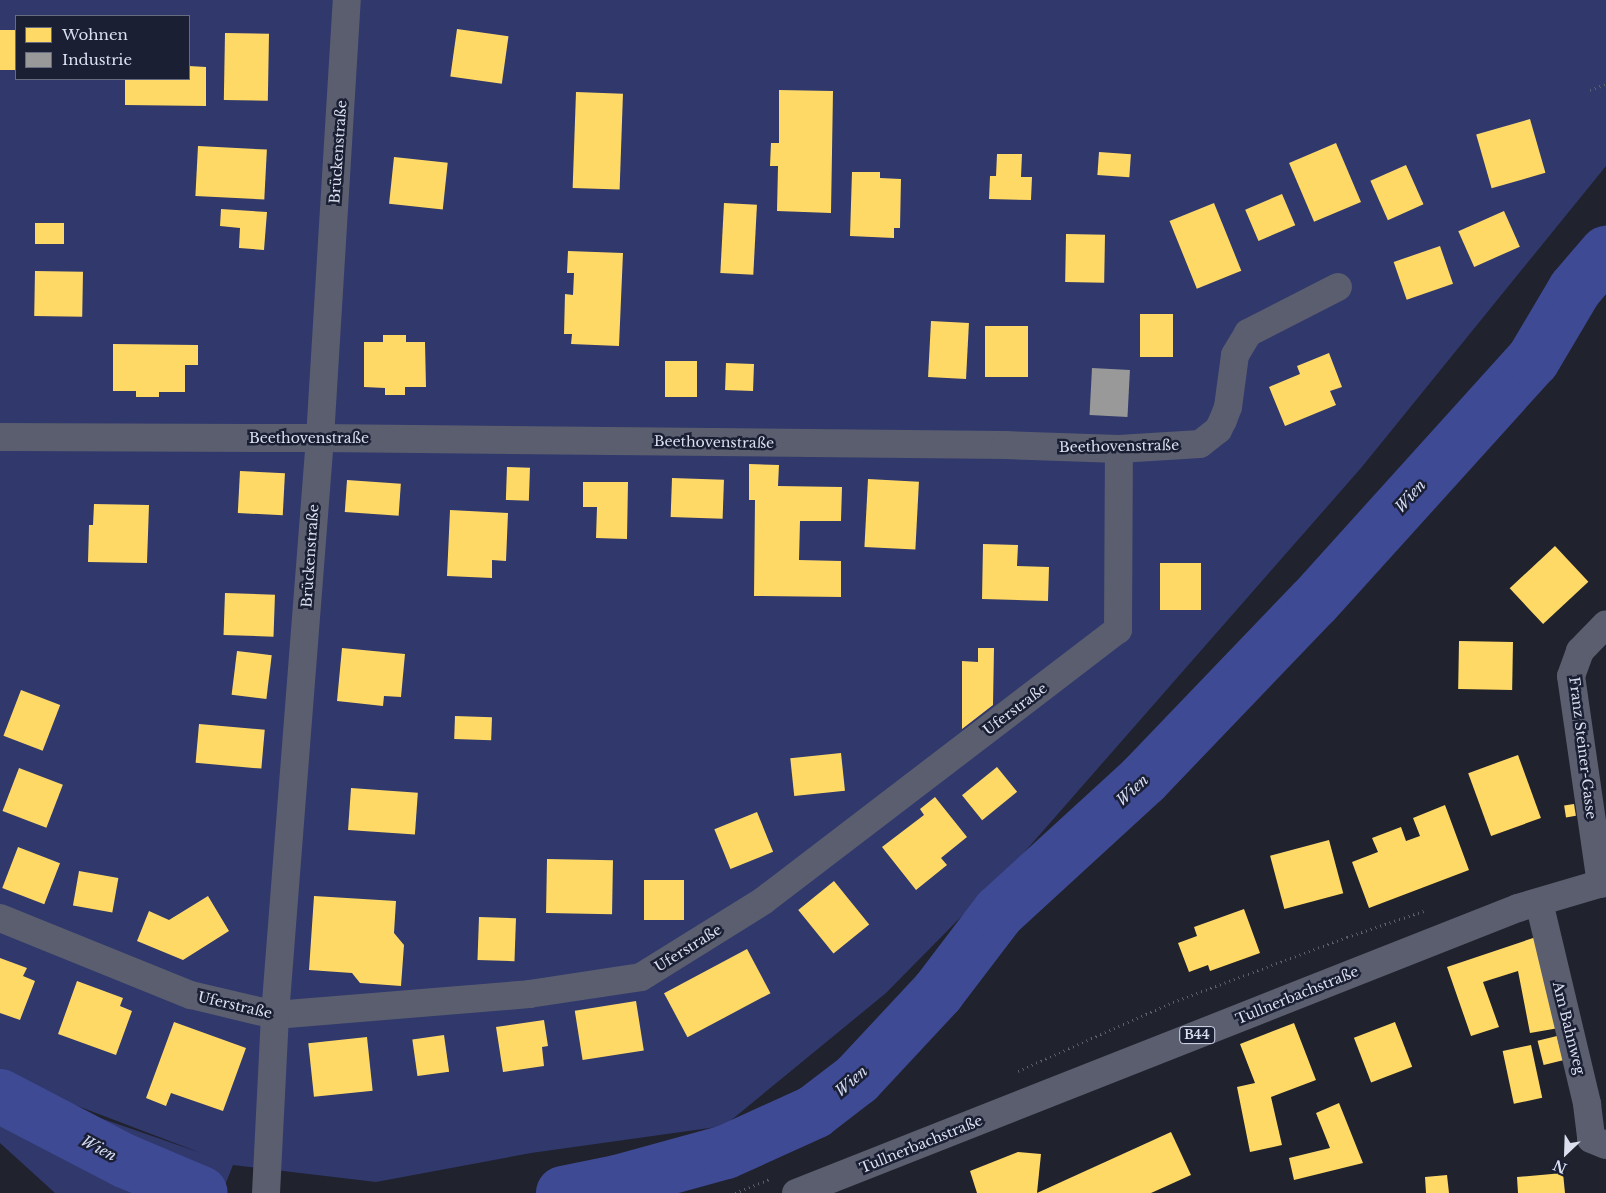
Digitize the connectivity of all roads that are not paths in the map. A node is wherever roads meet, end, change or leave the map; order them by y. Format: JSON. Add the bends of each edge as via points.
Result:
{"nodes":[{"id":1,"x":347,"y":0,"type":"edge"},
{"id":2,"x":1338,"y":287,"type":"dead end"},
{"id":3,"x":0,"y":437,"type":"edge"},
{"id":4,"x":320,"y":438,"type":"junction"},
{"id":5,"x":1119,"y":449,"type":"junction"},
{"id":6,"x":1606,"y":624,"type":"edge"},
{"id":7,"x":1603,"y":883,"type":"edge"},
{"id":8,"x":1539,"y":902,"type":"junction"},
{"id":9,"x":0,"y":918,"type":"edge"},
{"id":10,"x":275,"y":1015,"type":"junction"},
{"id":11,"x":1606,"y":1145,"type":"edge"},
{"id":12,"x":266,"y":1193,"type":"edge"},
{"id":13,"x":796,"y":1193,"type":"edge"}],
"edges":[{"from":1,"to":4,"type":"street","name":"Brückenstraße"},
{"from":2,"to":5,"type":"street","name":"Beethovenstraße","via":[[1242,339],[1235,355],[1228,407],[1218,430],[1210,438],[1200,444]]},
{"from":3,"to":4,"type":"street","name":"Beethovenstraße"},
{"from":4,"to":5,"type":"street","name":"Beethovenstraße"},
{"from":4,"to":10,"type":"street","name":"Brückenstraße"},
{"from":5,"to":10,"type":"street","name":"Uferstraße","via":[[1118,630],[763,901],[641,977],[529,994]]},
{"from":6,"to":7,"type":"street","name":"Franz Steiner-Gasse","via":[[1580,651],[1571,676]]},
{"from":7,"to":8,"type":"street","name":"Tullnerbachstraße","number":"B44"},
{"from":8,"to":11,"type":"street","name":"Am Bahnweg","via":[[1587,1104],[1591,1138]]},
{"from":8,"to":13,"type":"street","name":"Tullnerbachstraße","number":"B44"},
{"from":9,"to":10,"type":"street","name":"Uferstraße","via":[[191,995]]},
{"from":10,"to":12,"type":"street","name":"Brückenstraße"}]}
